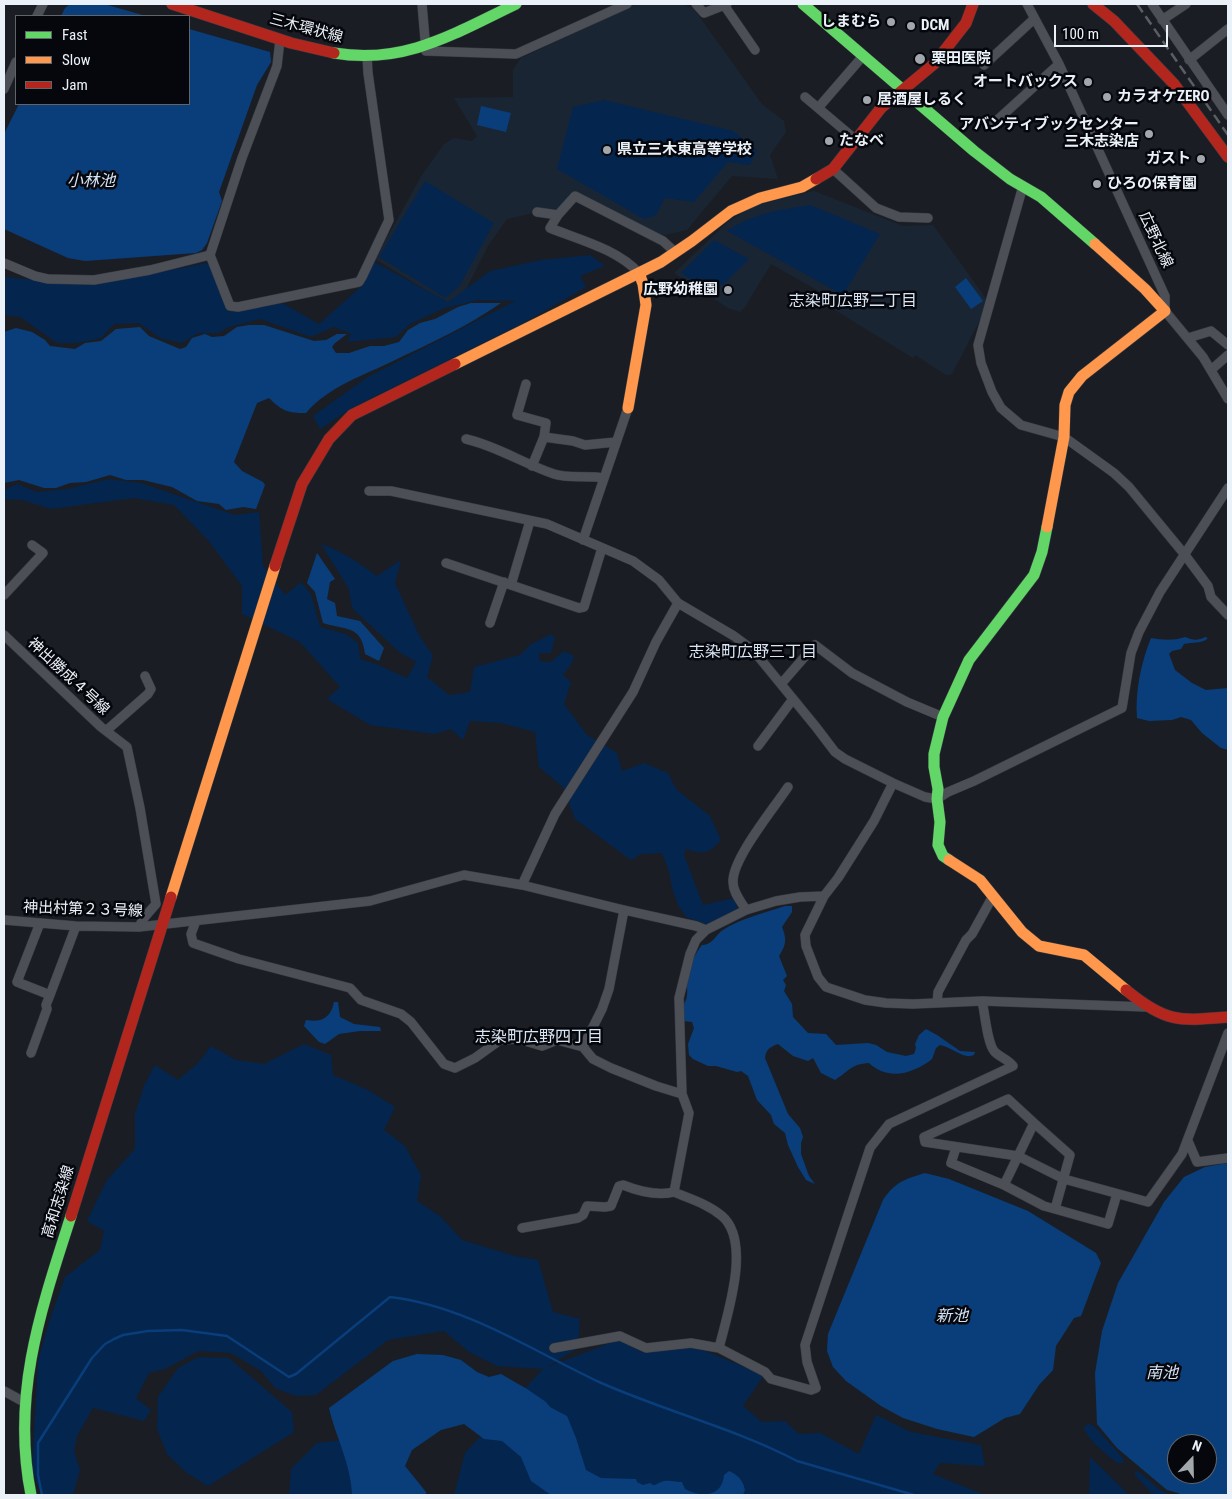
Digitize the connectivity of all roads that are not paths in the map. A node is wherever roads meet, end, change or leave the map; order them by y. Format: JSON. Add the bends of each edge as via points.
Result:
{"nodes":[{"id":1,"x":172,"y":4,"type":"edge"},
{"id":2,"x":422,"y":4,"type":"edge"},
{"id":3,"x":516,"y":4,"type":"edge"},
{"id":4,"x":624,"y":4,"type":"edge"},
{"id":5,"x":696,"y":4,"type":"edge"},
{"id":6,"x":725,"y":4,"type":"edge"},
{"id":7,"x":803,"y":4,"type":"edge"},
{"id":8,"x":973,"y":4,"type":"edge"},
{"id":9,"x":1027,"y":4,"type":"edge"},
{"id":10,"x":1093,"y":4,"type":"edge"},
{"id":11,"x":1152,"y":4,"type":"edge"},
{"id":12,"x":1186,"y":4,"type":"edge"},
{"id":13,"x":1034,"y":19,"type":"junction"},
{"id":14,"x":1162,"y":20,"type":"junction"},
{"id":15,"x":1227,"y":31,"type":"edge"},
{"id":16,"x":280,"y":40,"type":"junction"},
{"id":17,"x":424,"y":46,"type":"junction"},
{"id":18,"x":755,"y":50,"type":"dead end"},
{"id":19,"x":367,"y":56,"type":"junction"},
{"id":20,"x":863,"y":56,"type":"junction"},
{"id":21,"x":1189,"y":60,"type":"junction"},
{"id":22,"x":15,"y":64,"type":"edge"},
{"id":23,"x":1059,"y":64,"type":"junction"},
{"id":24,"x":984,"y":65,"type":"dead end"},
{"id":25,"x":4,"y":89,"type":"edge"},
{"id":26,"x":902,"y":90,"type":"junction"},
{"id":27,"x":804,"y":97,"type":"dead end"},
{"id":28,"x":818,"y":108,"type":"junction"},
{"id":29,"x":1228,"y":115,"type":"edge"},
{"id":30,"x":994,"y":123,"type":"dead end"},
{"id":31,"x":856,"y":140,"type":"junction"},
{"id":32,"x":1228,"y":157,"type":"edge"},
{"id":33,"x":833,"y":169,"type":"junction"},
{"id":34,"x":1023,"y":186,"type":"junction"},
{"id":35,"x":537,"y":212,"type":"dead end"},
{"id":36,"x":558,"y":215,"type":"junction"},
{"id":37,"x":928,"y":218,"type":"dead end"},
{"id":38,"x":675,"y":252,"type":"junction"},
{"id":39,"x":210,"y":256,"type":"junction"},
{"id":40,"x":4,"y":263,"type":"edge"},
{"id":41,"x":639,"y":273,"type":"junction"},
{"id":42,"x":1165,"y":311,"type":"junction"},
{"id":43,"x":1188,"y":338,"type":"junction"},
{"id":44,"x":1228,"y":345,"type":"edge"},
{"id":45,"x":1228,"y":355,"type":"edge"},
{"id":46,"x":1211,"y":370,"type":"junction"},
{"id":47,"x":526,"y":384,"type":"dead end"},
{"id":48,"x":1228,"y":399,"type":"edge"},
{"id":49,"x":628,"y":408,"type":"joint"},
{"id":50,"x":544,"y":437,"type":"junction"},
{"id":51,"x":1064,"y":437,"type":"junction"},
{"id":52,"x":466,"y":440,"type":"dead end"},
{"id":53,"x":616,"y":442,"type":"junction"},
{"id":54,"x":532,"y":466,"type":"junction"},
{"id":55,"x":604,"y":478,"type":"junction"},
{"id":56,"x":1228,"y":488,"type":"edge"},
{"id":57,"x":368,"y":491,"type":"dead end"},
{"id":58,"x":530,"y":521,"type":"junction"},
{"id":59,"x":583,"y":540,"type":"junction"},
{"id":60,"x":32,"y":545,"type":"dead end"},
{"id":61,"x":602,"y":548,"type":"junction"},
{"id":62,"x":1185,"y":555,"type":"junction"},
{"id":63,"x":446,"y":563,"type":"dead end"},
{"id":64,"x":507,"y":583,"type":"junction"},
{"id":65,"x":4,"y":595,"type":"edge"},
{"id":66,"x":678,"y":603,"type":"junction"},
{"id":67,"x":1228,"y":615,"type":"edge"},
{"id":68,"x":490,"y":623,"type":"dead end"},
{"id":69,"x":4,"y":635,"type":"edge"},
{"id":70,"x":145,"y":676,"type":"dead end"},
{"id":71,"x":782,"y":684,"type":"junction"},
{"id":72,"x":793,"y":699,"type":"junction"},
{"id":73,"x":943,"y":717,"type":"junction"},
{"id":74,"x":106,"y":730,"type":"junction"},
{"id":75,"x":758,"y":746,"type":"dead end"},
{"id":76,"x":893,"y":783,"type":"junction"},
{"id":77,"x":788,"y":787,"type":"dead end"},
{"id":78,"x":937,"y":799,"type":"junction"},
{"id":79,"x":522,"y":885,"type":"junction"},
{"id":80,"x":824,"y":896,"type":"junction"},
{"id":81,"x":993,"y":896,"type":"junction"},
{"id":82,"x":624,"y":910,"type":"junction"},
{"id":83,"x":746,"y":910,"type":"junction"},
{"id":84,"x":4,"y":920,"type":"edge"},
{"id":85,"x":196,"y":921,"type":"junction"},
{"id":86,"x":40,"y":923,"type":"junction"},
{"id":87,"x":162,"y":924,"type":"junction"},
{"id":88,"x":76,"y":926,"type":"junction"},
{"id":89,"x":139,"y":927,"type":"junction"},
{"id":90,"x":706,"y":930,"type":"junction"},
{"id":91,"x":50,"y":995,"type":"junction"},
{"id":92,"x":982,"y":1001,"type":"junction"},
{"id":93,"x":937,"y":1003,"type":"junction"},
{"id":94,"x":1146,"y":1007,"type":"junction"},
{"id":95,"x":1228,"y":1016,"type":"edge"},
{"id":96,"x":1228,"y":1033,"type":"edge"},
{"id":97,"x":583,"y":1047,"type":"junction"},
{"id":98,"x":31,"y":1053,"type":"dead end"},
{"id":99,"x":682,"y":1094,"type":"junction"},
{"id":100,"x":1034,"y":1123,"type":"junction"},
{"id":101,"x":1188,"y":1141,"type":"junction"},
{"id":102,"x":956,"y":1148,"type":"junction"},
{"id":103,"x":1018,"y":1156,"type":"junction"},
{"id":104,"x":1228,"y":1158,"type":"edge"},
{"id":105,"x":1064,"y":1179,"type":"junction"},
{"id":106,"x":1004,"y":1185,"type":"junction"},
{"id":107,"x":674,"y":1192,"type":"junction"},
{"id":108,"x":1117,"y":1194,"type":"junction"},
{"id":109,"x":1055,"y":1209,"type":"junction"},
{"id":110,"x":522,"y":1228,"type":"dead end"},
{"id":111,"x":554,"y":1348,"type":"dead end"},
{"id":112,"x":719,"y":1348,"type":"junction"},
{"id":113,"x":4,"y":1391,"type":"edge"},
{"id":114,"x":24,"y":1402,"type":"junction"},
{"id":115,"x":31,"y":1495,"type":"edge"}],
"edges":[{"from":1,"to":16,"type":"street","name":"三木環状線"},
{"from":2,"to":17,"type":"street"},
{"from":3,"to":17,"type":"street","name":"三木環状線"},
{"from":4,"to":17,"type":"street","via":[[516,54],[426,51]]},
{"from":5,"to":6,"type":"street","via":[[704,14]]},
{"from":6,"to":18,"type":"street"},
{"from":7,"to":20,"type":"street"},
{"from":8,"to":26,"type":"street","via":[[966,22],[934,64]]},
{"from":9,"to":13,"type":"street","name":"広野北線"},
{"from":10,"to":32,"type":"street","via":[[1114,21],[1174,84]]},
{"from":11,"to":14,"type":"street"},
{"from":12,"to":14,"type":"street"},
{"from":13,"to":23,"type":"street","name":"広野北線"},
{"from":13,"to":24,"type":"street"},
{"from":14,"to":21,"type":"street"},
{"from":15,"to":21,"type":"street"},
{"from":16,"to":19,"type":"street","name":"三木環状線","via":[[341,55]]},
{"from":16,"to":39,"type":"street","via":[[278,66],[242,158]]},
{"from":17,"to":19,"type":"street","name":"三木環状線","via":[[399,53]]},
{"from":19,"to":39,"type":"street","via":[[389,220],[362,278],[358,282],[230,306]]},
{"from":20,"to":26,"type":"street"},
{"from":20,"to":28,"type":"street"},
{"from":21,"to":29,"type":"street"},
{"from":22,"to":25,"type":"street"},
{"from":23,"to":30,"type":"street"},
{"from":23,"to":42,"type":"street","name":"広野北線","via":[[1165,296]]},
{"from":26,"to":31,"type":"street","via":[[881,108]]},
{"from":26,"to":34,"type":"street","via":[[974,151]]},
{"from":27,"to":28,"type":"street"},
{"from":28,"to":31,"type":"street"},
{"from":31,"to":33,"type":"street"},
{"from":33,"to":37,"type":"street","via":[[876,208],[899,216]]},
{"from":33,"to":38,"type":"street","name":"高和志染線","via":[[802,187],[760,198],[731,211]]},
{"from":34,"to":42,"type":"street","via":[[1061,214]]},
{"from":34,"to":51,"type":"street","via":[[978,345],[981,363],[1000,408],[1021,426]]},
{"from":35,"to":36,"type":"street"},
{"from":36,"to":38,"type":"street","via":[[576,196],[663,241]]},
{"from":36,"to":41,"type":"street","via":[[550,228],[615,254]]},
{"from":38,"to":41,"type":"street","name":"高和志染線"},
{"from":39,"to":40,"type":"street","via":[[94,280],[48,279]]},
{"from":41,"to":49,"type":"street","via":[[644,284],[646,305]]},
{"from":41,"to":87,"type":"street","name":"高和志染線","via":[[352,415],[328,438],[302,484]]},
{"from":42,"to":43,"type":"street"},
{"from":42,"to":51,"type":"street","via":[[1082,376],[1069,392],[1065,405]]},
{"from":43,"to":44,"type":"street","via":[[1211,331]]},
{"from":43,"to":46,"type":"street"},
{"from":45,"to":46,"type":"street"},
{"from":46,"to":48,"type":"street"},
{"from":47,"to":50,"type":"street","via":[[517,415],[546,423]]},
{"from":49,"to":53,"type":"street"},
{"from":50,"to":53,"type":"street","via":[[585,445]]},
{"from":50,"to":54,"type":"street"},
{"from":51,"to":62,"type":"street","via":[[1114,473]]},
{"from":51,"to":73,"type":"street","via":[[1042,552],[1034,575],[970,660]]},
{"from":52,"to":54,"type":"street","via":[[484,443]]},
{"from":53,"to":55,"type":"street"},
{"from":54,"to":55,"type":"street","via":[[556,475]]},
{"from":55,"to":59,"type":"street"},
{"from":56,"to":62,"type":"street"},
{"from":57,"to":58,"type":"street","via":[[391,491]]},
{"from":58,"to":59,"type":"street","via":[[547,524]]},
{"from":58,"to":64,"type":"street"},
{"from":59,"to":61,"type":"street"},
{"from":60,"to":65,"type":"street","via":[[43,553]]},
{"from":61,"to":64,"type":"street","via":[[584,607]]},
{"from":61,"to":66,"type":"street","via":[[640,566],[659,580]]},
{"from":62,"to":67,"type":"street","via":[[1208,586],[1211,597]]},
{"from":62,"to":78,"type":"street","via":[[1138,632],[1131,653],[1122,708]]},
{"from":63,"to":64,"type":"street"},
{"from":64,"to":68,"type":"street"},
{"from":66,"to":71,"type":"street","via":[[753,650]]},
{"from":66,"to":79,"type":"street","via":[[633,692],[555,814]]},
{"from":69,"to":74,"type":"street","name":"神出勝成４号線"},
{"from":70,"to":74,"type":"street","via":[[151,689],[148,694]]},
{"from":71,"to":72,"type":"street"},
{"from":71,"to":73,"type":"street","via":[[815,645],[852,673]]},
{"from":72,"to":75,"type":"street"},
{"from":72,"to":76,"type":"street","via":[[835,752]]},
{"from":73,"to":78,"type":"street","via":[[934,754]]},
{"from":74,"to":89,"type":"street","name":"神出勝成４号線","via":[[127,747],[140,808],[156,904]]},
{"from":76,"to":78,"type":"street"},
{"from":76,"to":80,"type":"street","via":[[874,821]]},
{"from":77,"to":83,"type":"street","via":[[740,857],[733,881],[735,892]]},
{"from":78,"to":81,"type":"street","via":[[938,845],[943,856],[980,880]]},
{"from":79,"to":82,"type":"street","name":"神出村第２３号線"},
{"from":79,"to":85,"type":"street","name":"神出村第２３号線","via":[[464,875],[370,901]]},
{"from":80,"to":83,"type":"street","via":[[776,901]]},
{"from":80,"to":93,"type":"street","via":[[805,935],[818,977],[826,987],[865,1000]]},
{"from":81,"to":93,"type":"street","via":[[938,992]]},
{"from":81,"to":94,"type":"street","via":[[1022,932],[1039,946],[1084,955]]},
{"from":82,"to":90,"type":"street","name":"神出村第２３号線"},
{"from":82,"to":97,"type":"street","via":[[609,989]]},
{"from":83,"to":90,"type":"street"},
{"from":84,"to":86,"type":"street","name":"神出村第２３号線"},
{"from":85,"to":87,"type":"street","name":"神出村第２３号線"},
{"from":85,"to":97,"type":"street","via":[[191,934],[193,942],[239,959],[350,988],[361,1000],[401,1014],[444,1064],[455,1068],[500,1040],[518,1038],[542,1046],[557,1040]]},
{"from":86,"to":88,"type":"street","name":"神出村第２３号線"},
{"from":86,"to":91,"type":"street","via":[[17,982]]},
{"from":87,"to":89,"type":"street","name":"神出村第２３号線"},
{"from":87,"to":114,"type":"street","name":"高和志染線","via":[[60,1247],[34,1340]]},
{"from":88,"to":89,"type":"street","name":"神出村第２３号線"},
{"from":88,"to":91,"type":"street"},
{"from":90,"to":99,"type":"street","via":[[696,940],[690,954],[679,998]]},
{"from":91,"to":98,"type":"street"},
{"from":92,"to":93,"type":"street"},
{"from":92,"to":94,"type":"street"},
{"from":92,"to":112,"type":"street","via":[[991,1045],[1013,1066],[890,1124],[870,1148],[805,1345],[816,1388],[811,1390],[771,1379],[766,1372]]},
{"from":94,"to":95,"type":"street","via":[[1177,1019]]},
{"from":96,"to":101,"type":"street"},
{"from":97,"to":99,"type":"street","via":[[593,1059],[611,1068]]},
{"from":99,"to":107,"type":"street","via":[[689,1113]]},
{"from":100,"to":102,"type":"street","via":[[1008,1099],[924,1137],[925,1142]]},
{"from":100,"to":103,"type":"street"},
{"from":100,"to":105,"type":"street","via":[[1070,1155]]},
{"from":101,"to":104,"type":"street","via":[[1197,1162]]},
{"from":101,"to":108,"type":"street","via":[[1148,1202]]},
{"from":102,"to":103,"type":"street"},
{"from":102,"to":106,"type":"street","via":[[951,1163]]},
{"from":103,"to":105,"type":"street"},
{"from":103,"to":106,"type":"street"},
{"from":105,"to":108,"type":"street"},
{"from":105,"to":109,"type":"street"},
{"from":106,"to":109,"type":"street"},
{"from":107,"to":110,"type":"street","via":[[636,1190],[622,1185],[611,1206],[588,1206],[583,1216],[578,1218]]},
{"from":107,"to":112,"type":"street","via":[[712,1209],[731,1228],[735,1280]]},
{"from":108,"to":109,"type":"street","via":[[1108,1224]]},
{"from":111,"to":112,"type":"street","via":[[620,1336],[646,1348],[691,1343]]},
{"from":113,"to":114,"type":"street"},
{"from":114,"to":115,"type":"street","name":"高和志染線","via":[[25,1471]]}]}
